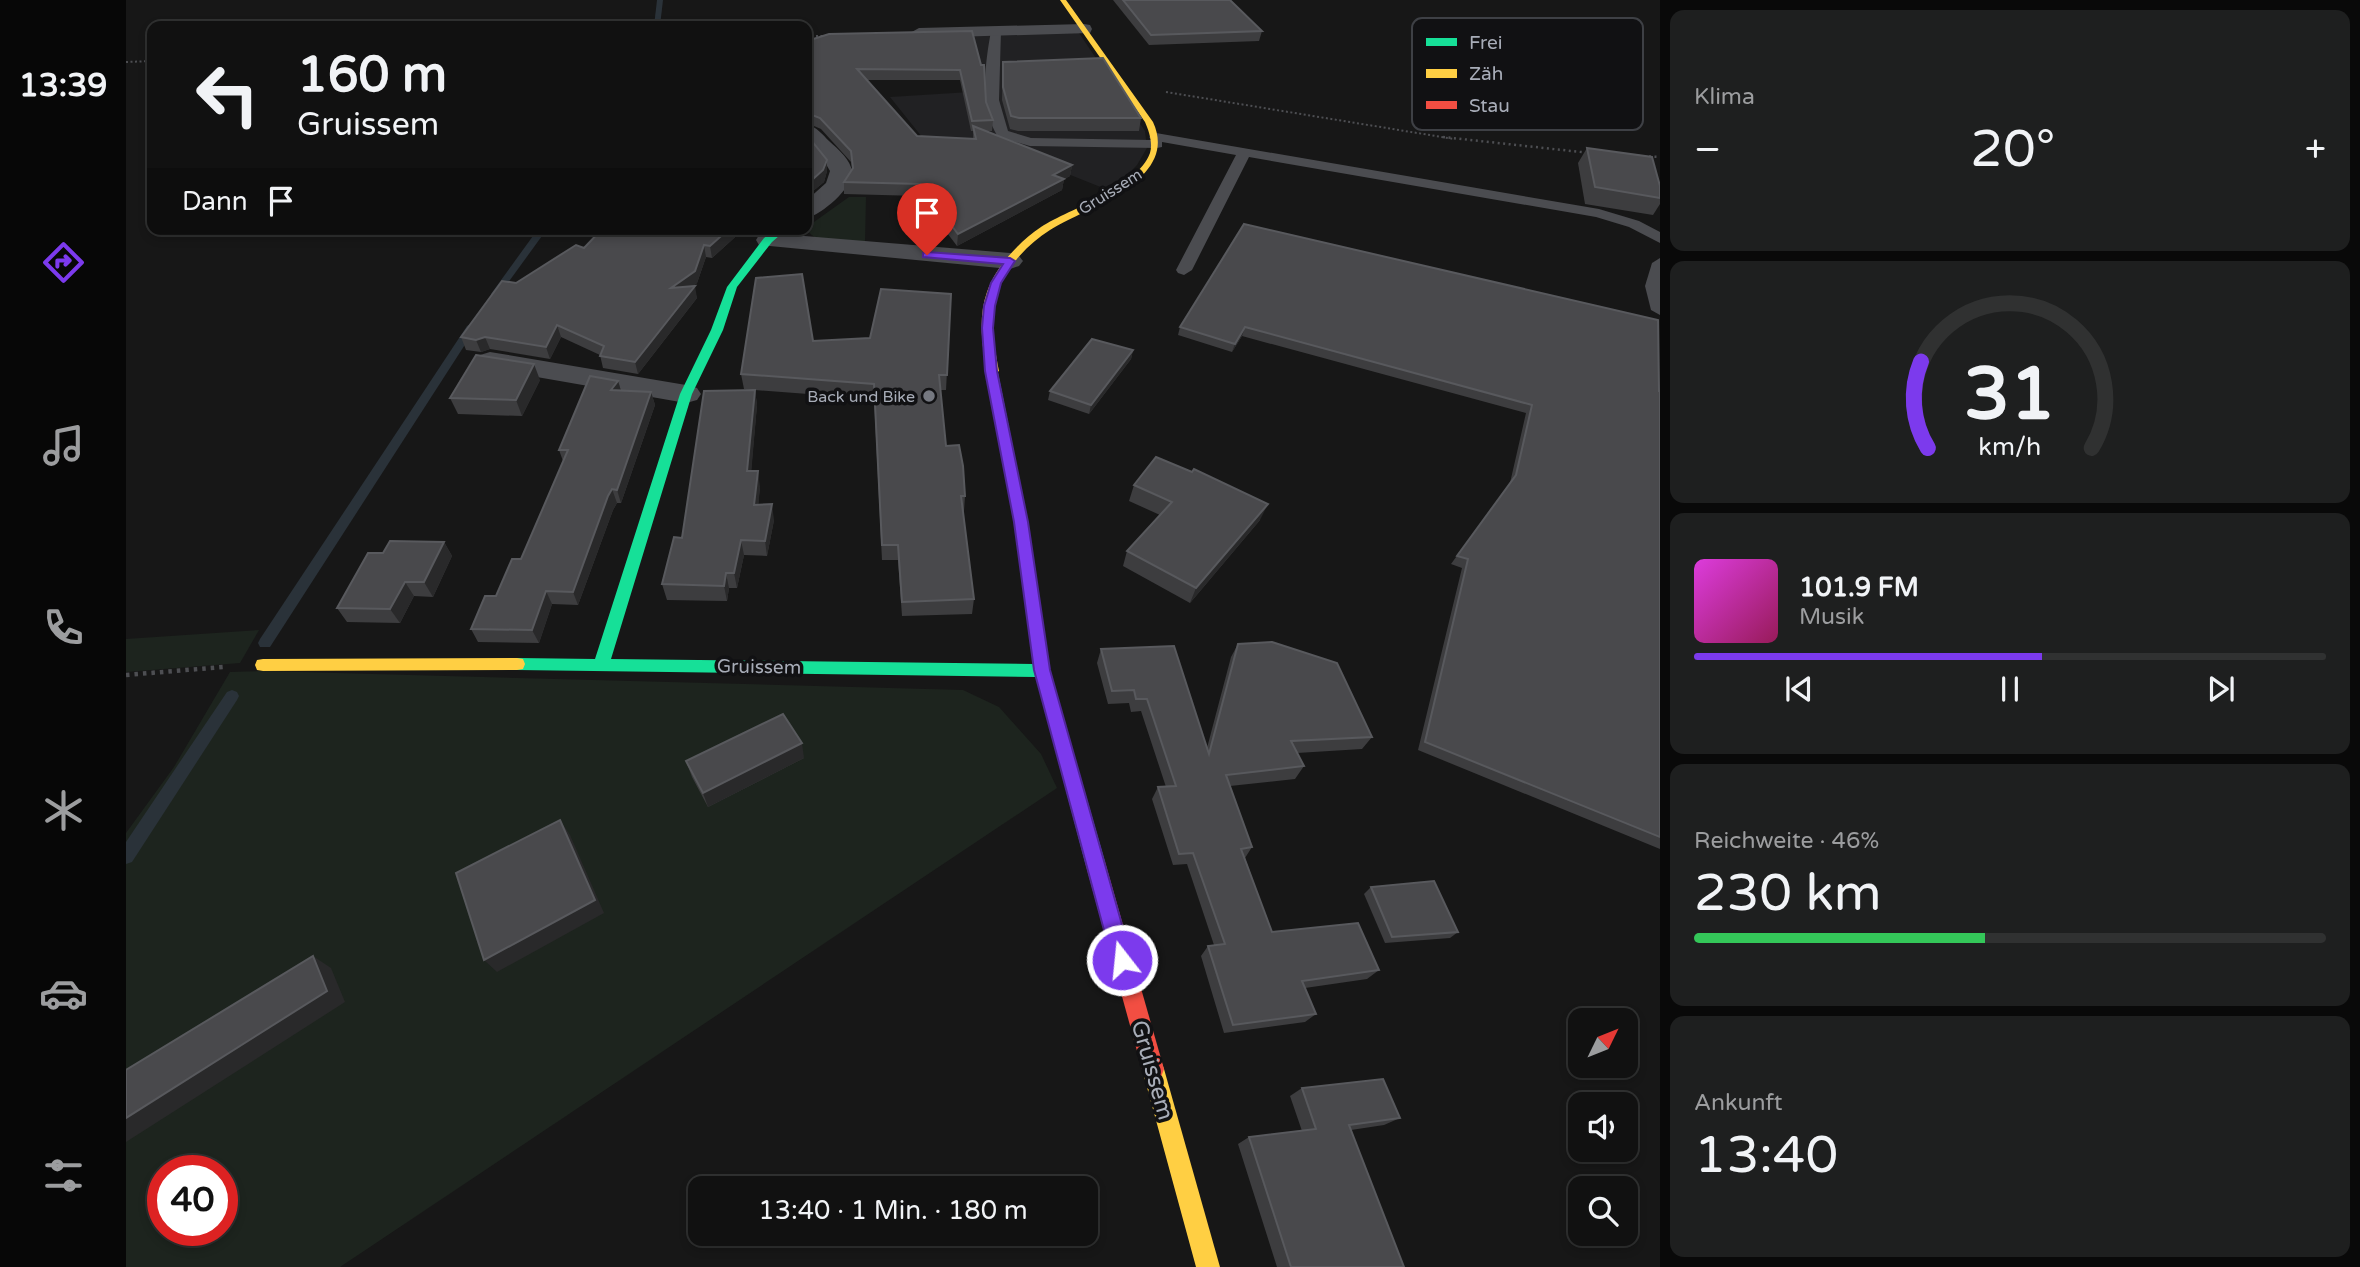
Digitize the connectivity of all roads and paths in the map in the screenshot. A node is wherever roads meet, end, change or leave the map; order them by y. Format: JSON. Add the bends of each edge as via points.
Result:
{"nodes":[{"id":1,"x":1063,"y":0,"type":"edge"},
{"id":2,"x":1083,"y":29,"type":"junction"},
{"id":3,"x":996,"y":31,"type":"junction"},
{"id":4,"x":906,"y":33,"type":"edge"},
{"id":5,"x":812,"y":36,"type":"edge"},
{"id":6,"x":826,"y":36,"type":"edge"},
{"id":7,"x":147,"y":61,"type":"edge"},
{"id":8,"x":126,"y":62,"type":"edge"},
{"id":9,"x":1124,"y":86,"type":"junction"},
{"id":10,"x":812,"y":135,"type":"edge"},
{"id":11,"x":1157,"y":140,"type":"junction"},
{"id":12,"x":1245,"y":151,"type":"junction"},
{"id":13,"x":1597,"y":153,"type":"edge"},
{"id":14,"x":1635,"y":155,"type":"edge"},
{"id":15,"x":1660,"y":157,"type":"edge"},
{"id":16,"x":812,"y":207,"type":"edge"},
{"id":17,"x":775,"y":235,"type":"edge"},
{"id":18,"x":1660,"y":238,"type":"edge"},
{"id":19,"x":1010,"y":261,"type":"junction"},
{"id":20,"x":1660,"y":263,"type":"edge"},
{"id":21,"x":1184,"y":270,"type":"dead end"},
{"id":22,"x":1660,"y":310,"type":"edge"},
{"id":23,"x":490,"y":361,"type":"edge"},
{"id":24,"x":686,"y":394,"type":"junction"},
{"id":25,"x":602,"y":663,"type":"junction"},
{"id":26,"x":264,"y":665,"type":"joint"},
{"id":27,"x":1042,"y":670,"type":"junction"},
{"id":28,"x":126,"y":675,"type":"edge"},
{"id":29,"x":1208,"y":1267,"type":"edge"}],
"edges":[{"from":1,"to":2,"type":"street"},
{"from":2,"to":3,"type":"street"},
{"from":2,"to":9,"type":"street"},
{"from":3,"to":4,"type":"street"},
{"from":3,"to":11,"type":"lane","via":[[994,116],[1003,134],[1030,142]]},
{"from":5,"to":6,"type":"path"},
{"from":7,"to":8,"type":"path"},
{"from":9,"to":11,"type":"street"},
{"from":9,"to":13,"type":"path","via":[[1503,146]]},
{"from":10,"to":16,"type":"street","via":[[839,161],[841,170],[835,188]]},
{"from":11,"to":12,"type":"lane"},
{"from":11,"to":19,"type":"street","name":"Gruissem","via":[[1152,160],[1140,174],[1035,235]]},
{"from":12,"to":18,"type":"lane","via":[[1599,213],[1634,223]]},
{"from":12,"to":21,"type":"lane"},
{"from":14,"to":15,"type":"path"},
{"from":17,"to":19,"type":"street"},
{"from":17,"to":24,"type":"street","via":[[732,287]]},
{"from":19,"to":27,"type":"street","name":"Gruissem","via":[[991,298],[989,350]]},
{"from":20,"to":22,"type":"lane","via":[[1653,286]]},
{"from":23,"to":24,"type":"street"},
{"from":24,"to":25,"type":"street"},
{"from":25,"to":26,"type":"street","name":"Gruissem"},
{"from":25,"to":27,"type":"street","name":"Gruissem"},
{"from":26,"to":28,"type":"path"},
{"from":27,"to":29,"type":"street","name":"Gruissem"}]}
